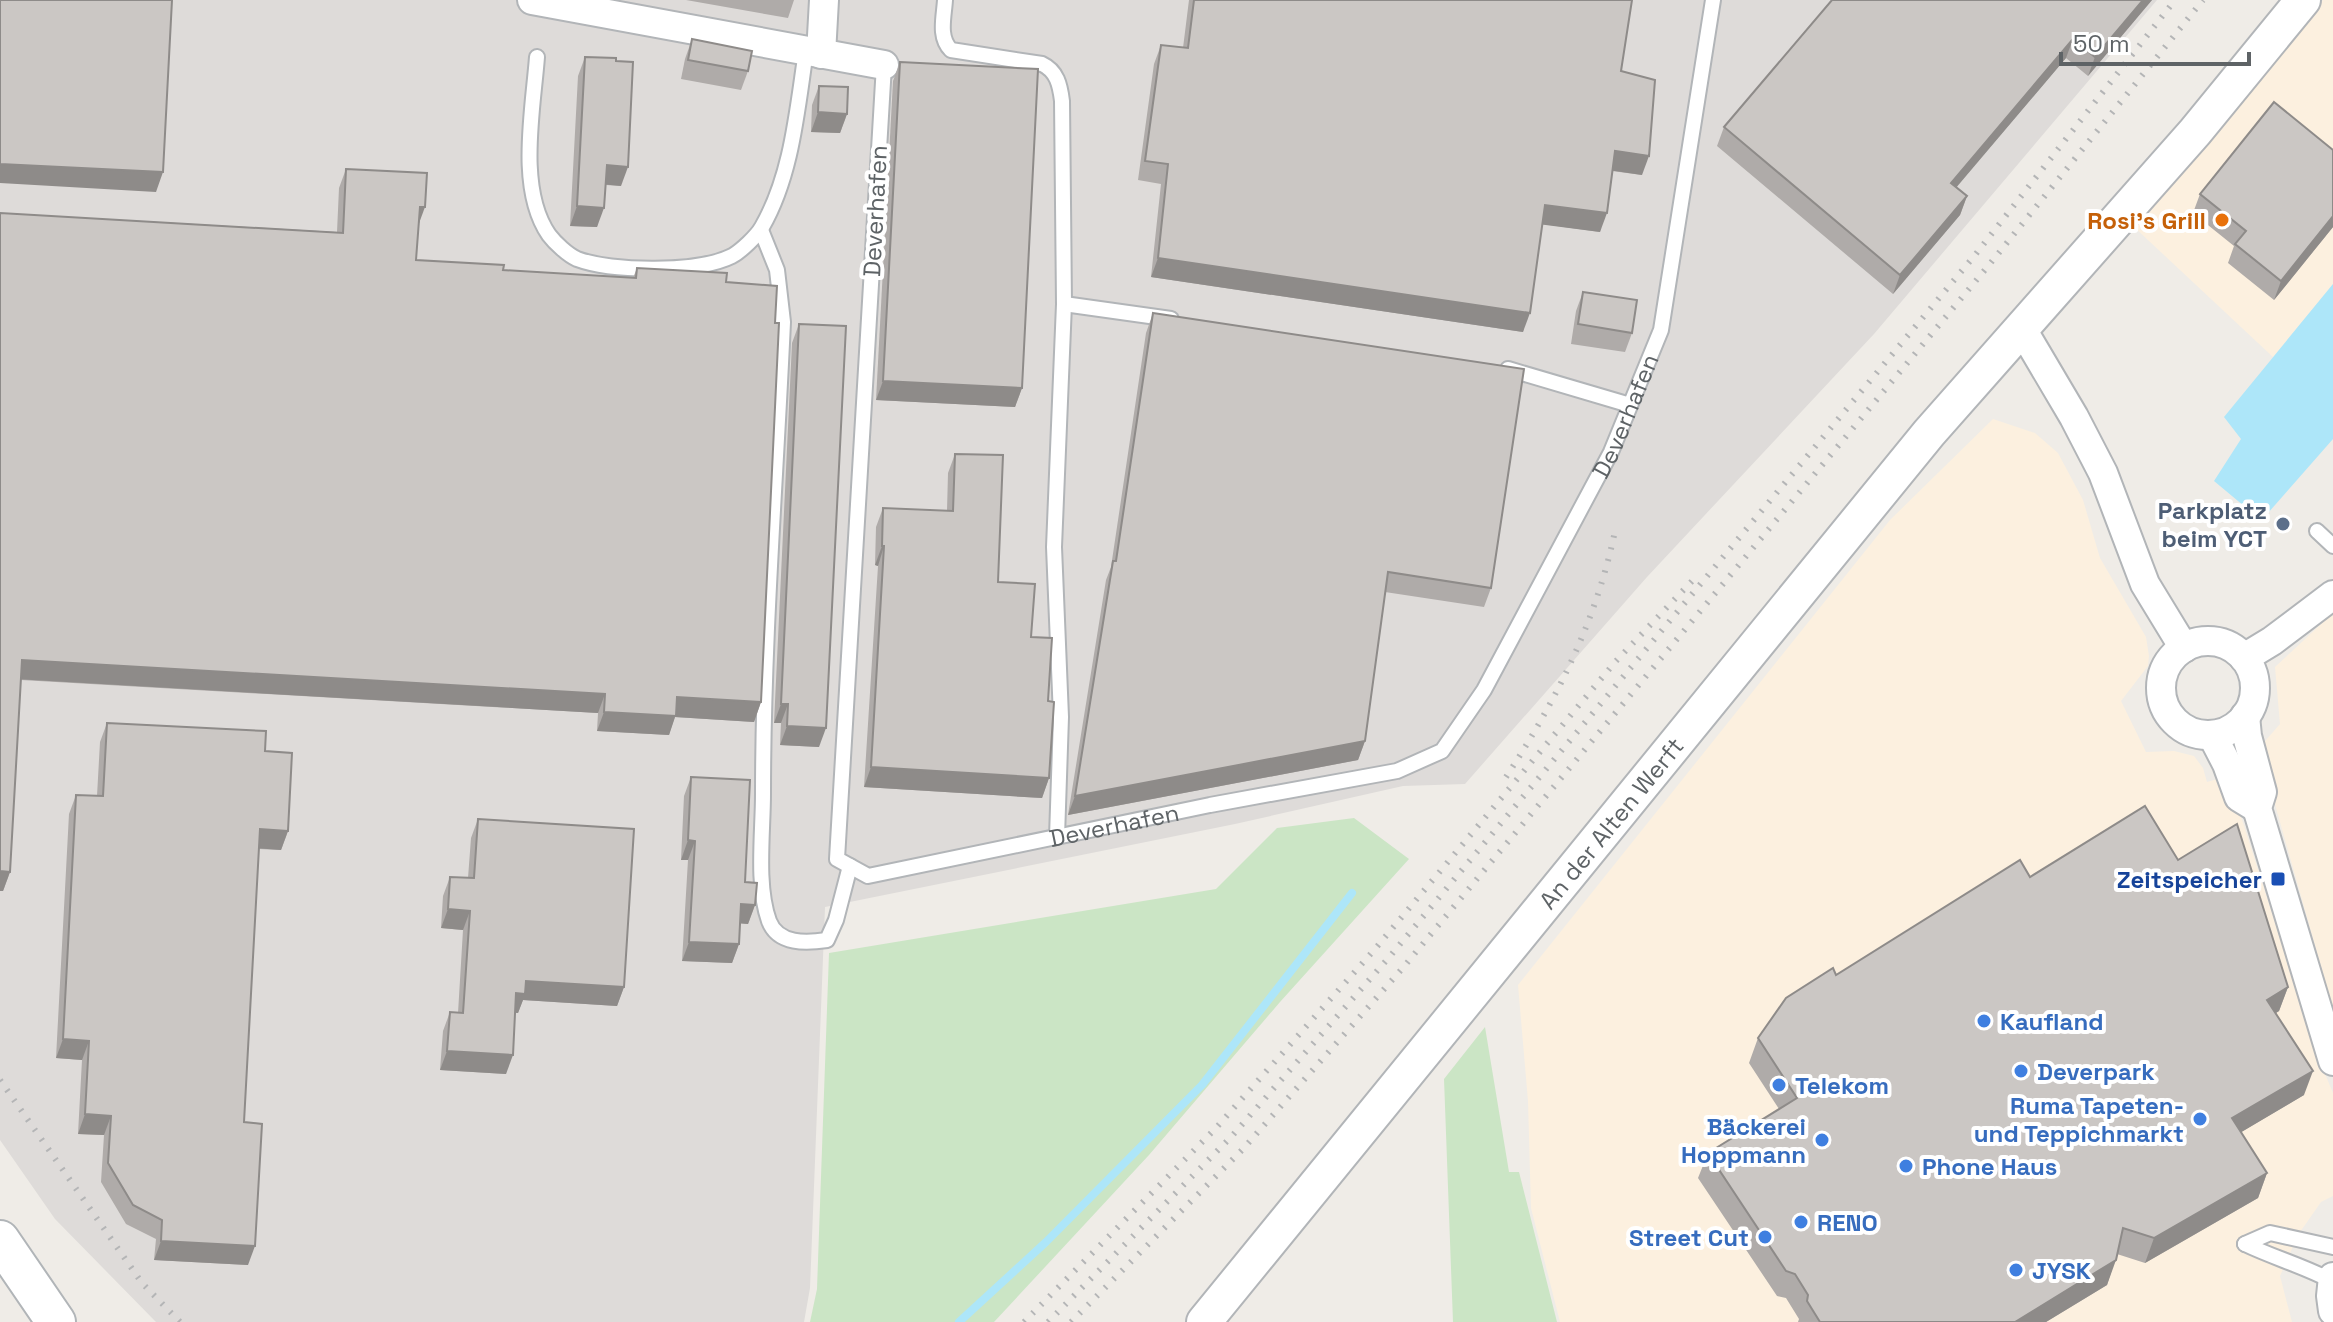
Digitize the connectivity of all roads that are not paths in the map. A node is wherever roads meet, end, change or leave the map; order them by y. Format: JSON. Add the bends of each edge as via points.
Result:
{"nodes":[{"id":1,"x":824,"y":0,"type":"edge"},
{"id":2,"x":945,"y":0,"type":"edge"},
{"id":3,"x":1713,"y":0,"type":"edge"},
{"id":4,"x":2303,"y":0,"type":"edge"},
{"id":5,"x":539,"y":1,"type":"edge"},
{"id":6,"x":813,"y":53,"type":"junction"},
{"id":7,"x":537,"y":57,"type":"dead end"},
{"id":8,"x":884,"y":65,"type":"joint"},
{"id":9,"x":761,"y":230,"type":"junction"},
{"id":10,"x":1064,"y":304,"type":"junction"},
{"id":11,"x":1190,"y":322,"type":"edge"},
{"id":12,"x":2022,"y":329,"type":"junction"},
{"id":13,"x":1487,"y":366,"type":"edge"},
{"id":14,"x":1630,"y":405,"type":"junction"},
{"id":15,"x":2317,"y":531,"type":"dead end"},
{"id":16,"x":2333,"y":546,"type":"edge"},
{"id":17,"x":2333,"y":595,"type":"edge"},
{"id":18,"x":2184,"y":648,"type":"junction"},
{"id":19,"x":2244,"y":658,"type":"junction"},
{"id":20,"x":2245,"y":716,"type":"junction"},
{"id":21,"x":2212,"y":735,"type":"junction"},
{"id":22,"x":2257,"y":808,"type":"junction"},
{"id":23,"x":1057,"y":837,"type":"junction"},
{"id":24,"x":850,"y":866,"type":"junction"},
{"id":25,"x":2333,"y":1061,"type":"edge"},
{"id":26,"x":0,"y":1240,"type":"edge"},
{"id":27,"x":2333,"y":1247,"type":"edge"},
{"id":28,"x":2332,"y":1279,"type":"edge"},
{"id":29,"x":2333,"y":1311,"type":"edge"},
{"id":30,"x":56,"y":1322,"type":"edge"},
{"id":31,"x":1204,"y":1322,"type":"edge"}],
"edges":[{"from":1,"to":6,"type":"street"},
{"from":2,"to":10,"type":"lane","via":[[943,36],[951,50],[1033,61],[1057,77],[1062,101]]},
{"from":3,"to":14,"type":"lane","name":"Deverhafen","via":[[1661,330]]},
{"from":4,"to":12,"type":"street","name":"An der Alten Werft"},
{"from":5,"to":6,"type":"street","name":"Deverhafen"},
{"from":6,"to":8,"type":"street","name":"Deverhafen"},
{"from":6,"to":9,"type":"lane","via":[[780,187]]},
{"from":7,"to":9,"type":"lane","via":[[530,179],[549,235],[573,257],[600,265],[702,266],[733,255]]},
{"from":8,"to":24,"type":"lane","name":"Deverhafen","via":[[837,859]]},
{"from":9,"to":24,"type":"lane","via":[[777,270],[783,322],[763,742],[763,891],[770,924],[803,944],[827,940]]},
{"from":10,"to":11,"type":"lane"},
{"from":10,"to":23,"type":"lane","via":[[1054,547],[1061,717]]},
{"from":12,"to":18,"type":"street","via":[[2103,473],[2145,584]]},
{"from":12,"to":31,"type":"street","name":"An der Alten Werft","via":[[1778,616]]},
{"from":13,"to":14,"type":"lane"},
{"from":14,"to":23,"type":"lane","name":"Deverhafen","via":[[1611,452],[1484,690],[1442,751],[1397,771]]},
{"from":15,"to":16,"type":"lane"},
{"from":17,"to":19,"type":"street"},
{"from":18,"to":19,"type":"street","via":[[2209,641]]},
{"from":18,"to":21,"type":"street","via":[[2166,667],[2164,705],[2188,730]]},
{"from":19,"to":20,"type":"street","via":[[2255,688]]},
{"from":20,"to":21,"type":"street"},
{"from":20,"to":22,"type":"street","via":[[2262,792]]},
{"from":21,"to":22,"type":"street","via":[[2239,797]]},
{"from":22,"to":25,"type":"street"},
{"from":23,"to":24,"type":"lane","name":"Deverhafen","via":[[868,876]]},
{"from":26,"to":30,"type":"main road"},
{"from":27,"to":28,"type":"lane","via":[[2270,1233],[2245,1244]]},
{"from":28,"to":29,"type":"street"}]}
